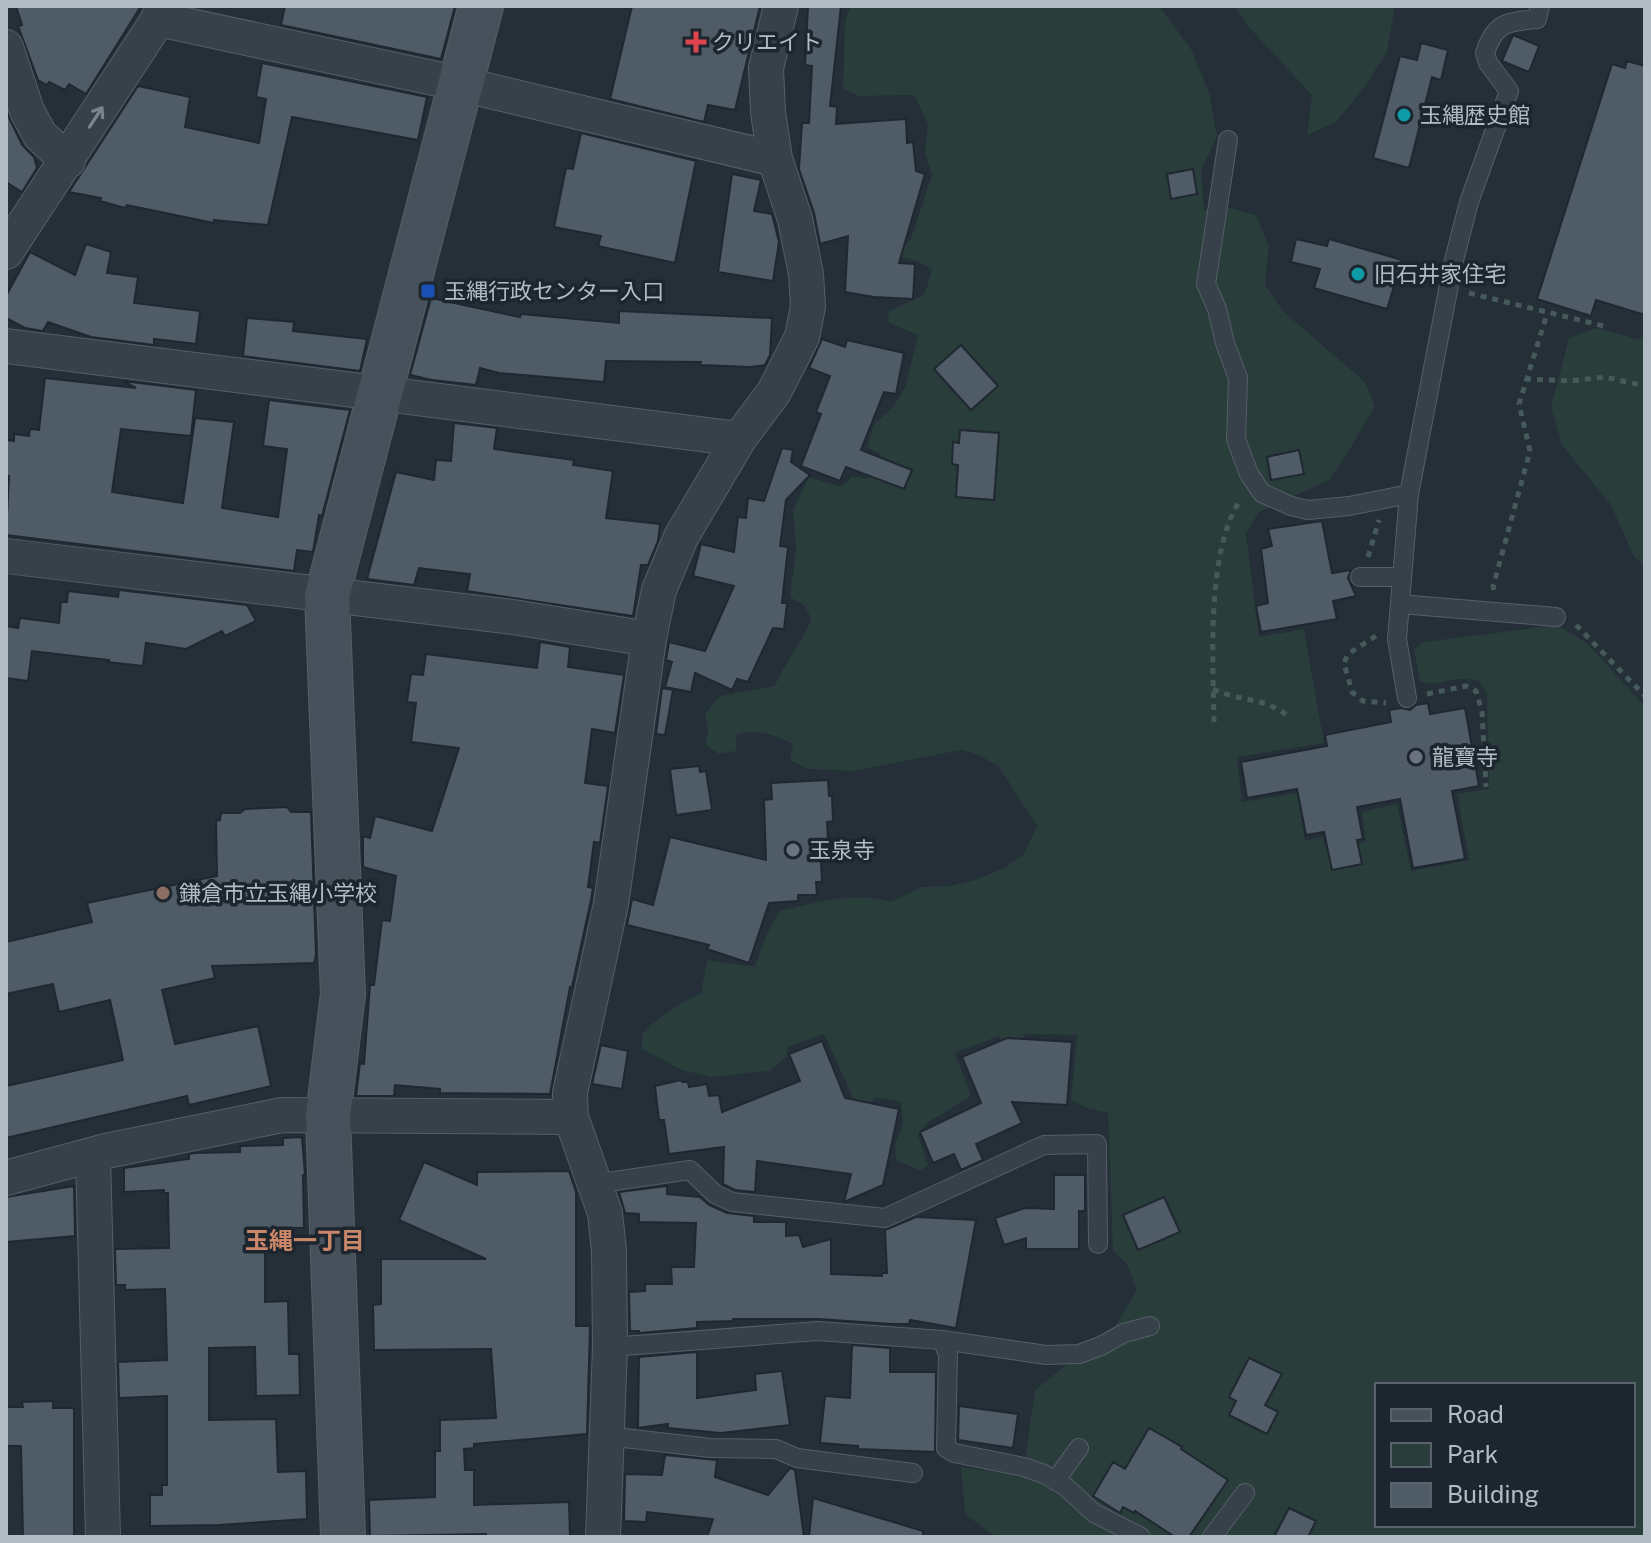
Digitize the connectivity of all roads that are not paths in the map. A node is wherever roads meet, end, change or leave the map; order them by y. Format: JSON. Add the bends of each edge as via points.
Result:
{"nodes":[{"id":1,"x":481,"y":6,"type":"edge"},
{"id":2,"x":781,"y":6,"type":"edge"},
{"id":3,"x":1540,"y":6,"type":"edge"},
{"id":4,"x":162,"y":12,"type":"edge"},
{"id":5,"x":6,"y":47,"type":"edge"},
{"id":6,"x":461,"y":84,"type":"junction"},
{"id":7,"x":1228,"y":140,"type":"dead end"},
{"id":8,"x":775,"y":159,"type":"junction"},
{"id":9,"x":68,"y":161,"type":"junction"},
{"id":10,"x":6,"y":252,"type":"edge"},
{"id":11,"x":6,"y":346,"type":"edge"},
{"id":12,"x":379,"y":395,"type":"junction"},
{"id":13,"x":739,"y":439,"type":"junction"},
{"id":14,"x":1409,"y":494,"type":"junction"},
{"id":15,"x":6,"y":556,"type":"edge"},
{"id":16,"x":1362,"y":577,"type":"road end"},
{"id":17,"x":1402,"y":577,"type":"junction"},
{"id":18,"x":327,"y":596,"type":"junction"},
{"id":19,"x":1400,"y":604,"type":"junction"},
{"id":20,"x":1556,"y":617,"type":"road end"},
{"id":21,"x":649,"y":639,"type":"junction"},
{"id":22,"x":1407,"y":698,"type":"dead end"},
{"id":23,"x":328,"y":1116,"type":"junction"},
{"id":24,"x":571,"y":1117,"type":"junction"},
{"id":25,"x":93,"y":1155,"type":"junction"},
{"id":26,"x":6,"y":1178,"type":"edge"},
{"id":27,"x":594,"y":1184,"type":"junction"},
{"id":28,"x":1098,"y":1244,"type":"dead end"},
{"id":29,"x":1150,"y":1326,"type":"dead end"},
{"id":30,"x":942,"y":1340,"type":"junction"},
{"id":31,"x":610,"y":1347,"type":"junction"},
{"id":32,"x":607,"y":1436,"type":"junction"},
{"id":33,"x":1079,"y":1448,"type":"dead end"},
{"id":34,"x":913,"y":1473,"type":"dead end"},
{"id":35,"x":1055,"y":1481,"type":"junction"},
{"id":36,"x":1245,"y":1493,"type":"dead end"},
{"id":37,"x":103,"y":1537,"type":"edge"},
{"id":38,"x":343,"y":1537,"type":"edge"},
{"id":39,"x":603,"y":1537,"type":"edge"},
{"id":40,"x":1141,"y":1537,"type":"edge"},
{"id":41,"x":1212,"y":1537,"type":"edge"}],
"edges":[{"from":1,"to":6,"type":"street"},
{"from":2,"to":8,"type":"street","via":[[766,68]]},
{"from":3,"to":14,"type":"lane","via":[[1537,19],[1507,22],[1497,29],[1485,53],[1509,91],[1469,202]]},
{"from":4,"to":6,"type":"street"},
{"from":9,"to":4,"type":"street","one_way":true},
{"from":5,"to":9,"type":"street","via":[[40,135]]},
{"from":6,"to":8,"type":"street"},
{"from":6,"to":12,"type":"street"},
{"from":7,"to":14,"type":"lane","via":[[1206,284],[1238,378],[1236,439],[1249,474],[1262,493],[1308,510]]},
{"from":8,"to":13,"type":"street","via":[[801,242],[808,306],[789,365]]},
{"from":9,"to":10,"type":"street"},
{"from":11,"to":12,"type":"street"},
{"from":12,"to":13,"type":"street"},
{"from":12,"to":18,"type":"street"},
{"from":13,"to":21,"type":"street","via":[[681,537],[659,590]]},
{"from":14,"to":17,"type":"lane"},
{"from":15,"to":18,"type":"street"},
{"from":16,"to":17,"type":"lane"},
{"from":17,"to":19,"type":"lane"},
{"from":18,"to":21,"type":"street"},
{"from":18,"to":23,"type":"street","via":[[343,994]]},
{"from":19,"to":20,"type":"lane"},
{"from":19,"to":22,"type":"lane","via":[[1397,639]]},
{"from":21,"to":24,"type":"street","via":[[611,904],[570,1093]]},
{"from":23,"to":24,"type":"street"},
{"from":23,"to":25,"type":"street","via":[[282,1115]]},
{"from":23,"to":38,"type":"street"},
{"from":24,"to":27,"type":"street"},
{"from":25,"to":26,"type":"street"},
{"from":25,"to":37,"type":"street"},
{"from":27,"to":28,"type":"lane","via":[[690,1170],[732,1202],[885,1218],[1044,1145],[1097,1144]]},
{"from":27,"to":31,"type":"street","via":[[605,1213],[609,1251]]},
{"from":29,"to":30,"type":"lane","via":[[1079,1354],[1046,1355]]},
{"from":30,"to":31,"type":"lane","via":[[818,1331]]},
{"from":30,"to":35,"type":"lane","via":[[948,1354],[946,1448],[1024,1467]]},
{"from":31,"to":32,"type":"street"},
{"from":32,"to":34,"type":"lane","via":[[710,1448],[776,1449],[797,1458]]},
{"from":32,"to":39,"type":"street"},
{"from":33,"to":35,"type":"lane"},
{"from":35,"to":40,"type":"lane","via":[[1094,1513]]},
{"from":36,"to":41,"type":"lane"}]}
